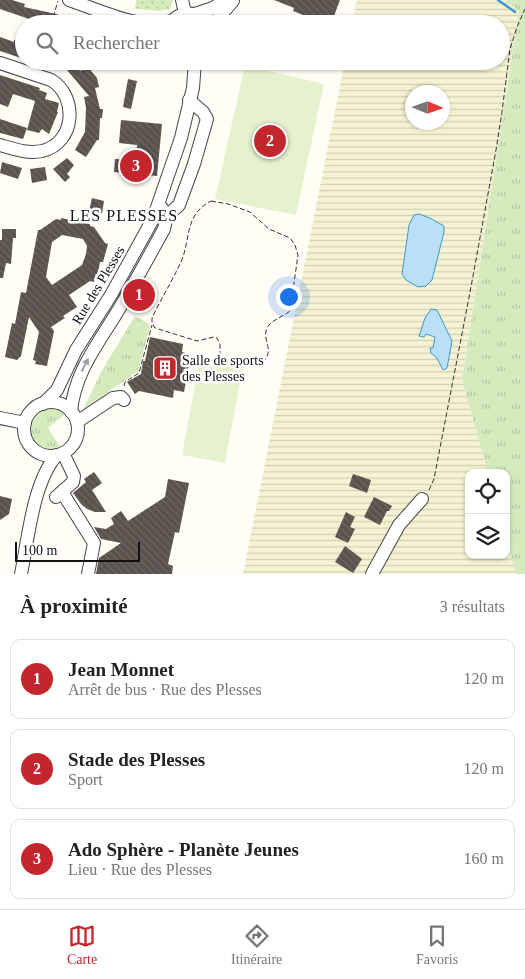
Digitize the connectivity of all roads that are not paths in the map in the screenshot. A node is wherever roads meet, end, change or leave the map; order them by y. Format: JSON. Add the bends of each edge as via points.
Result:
{"nodes":[{"id":1,"x":70,"y":0,"type":"edge"},
{"id":2,"x":182,"y":0,"type":"edge"},
{"id":3,"x":226,"y":0,"type":"edge"},
{"id":4,"x":234,"y":0,"type":"edge"},
{"id":5,"x":190,"y":13,"type":"junction"},
{"id":6,"x":112,"y":15,"type":"edge"},
{"id":7,"x":182,"y":15,"type":"edge"},
{"id":8,"x":196,"y":15,"type":"edge"},
{"id":9,"x":221,"y":15,"type":"edge"},
{"id":10,"x":0,"y":63,"type":"edge"},
{"id":11,"x":15,"y":68,"type":"edge"},
{"id":12,"x":21,"y":70,"type":"edge"},
{"id":13,"x":186,"y":70,"type":"edge"},
{"id":14,"x":194,"y":70,"type":"edge"},
{"id":15,"x":188,"y":100,"type":"junction"},
{"id":16,"x":0,"y":145,"type":"edge"},
{"id":17,"x":159,"y":204,"type":"junction"},
{"id":18,"x":167,"y":216,"type":"junction"},
{"id":19,"x":67,"y":370,"type":"junction"},
{"id":20,"x":123,"y":398,"type":"road end"},
{"id":21,"x":43,"y":404,"type":"junction"},
{"id":22,"x":72,"y":414,"type":"junction"},
{"id":23,"x":0,"y":418,"type":"edge"},
{"id":24,"x":25,"y":423,"type":"junction"},
{"id":25,"x":36,"y":451,"type":"junction"},
{"id":26,"x":60,"y":454,"type":"junction"},
{"id":27,"x":39,"y":488,"type":"junction"},
{"id":28,"x":422,"y":499,"type":"road end"},
{"id":29,"x":21,"y":574,"type":"edge"},
{"id":30,"x":88,"y":574,"type":"edge"},
{"id":31,"x":372,"y":574,"type":"edge"}],
"edges":[{"from":1,"to":6,"type":"street"},
{"from":2,"to":5,"type":"street"},
{"from":3,"to":5,"type":"street","via":[[213,8]]},
{"from":4,"to":9,"type":"street"},
{"from":5,"to":7,"type":"street"},
{"from":5,"to":8,"type":"street"},
{"from":10,"to":11,"type":"street"},
{"from":12,"to":16,"type":"street","via":[[50,80],[67,97],[70,119],[67,130],[49,148],[32,152]]},
{"from":13,"to":15,"type":"street","name":"Rue des Plesses"},
{"from":14,"to":15,"type":"street","name":"Rue des Plesses"},
{"from":15,"to":17,"type":"street","name":"Rue des Plesses","via":[[178,148]]},
{"from":15,"to":18,"type":"street","via":[[207,119],[179,205]]},
{"from":17,"to":18,"type":"street"},
{"from":17,"to":19,"type":"street","name":"Rue des Plesses","via":[[143,239]]},
{"from":22,"to":18,"type":"street","one_way":true,"via":[[73,395],[82,371],[164,230]]},
{"from":19,"to":21,"type":"street","name":"Rue des Plesses","via":[[54,394]]},
{"from":19,"to":22,"type":"street","name":"Rue des Plesses","via":[[63,393]]},
{"from":20,"to":22,"type":"street","via":[[113,398]]},
{"from":21,"to":22,"type":"street","via":[[56,403]]},
{"from":21,"to":24,"type":"street","via":[[32,411]]},
{"from":22,"to":26,"type":"street","via":[[76,440]]},
{"from":23,"to":24,"type":"street"},
{"from":24,"to":25,"type":"street","via":[[25,436]]},
{"from":25,"to":26,"type":"street","via":[[44,455]]},
{"from":25,"to":27,"type":"street"},
{"from":26,"to":27,"type":"street","via":[[46,470]]},
{"from":26,"to":30,"type":"street","via":[[74,476],[73,482],[59,495],[94,543]]},
{"from":27,"to":29,"type":"street"},
{"from":28,"to":31,"type":"street","via":[[399,525]]}]}
